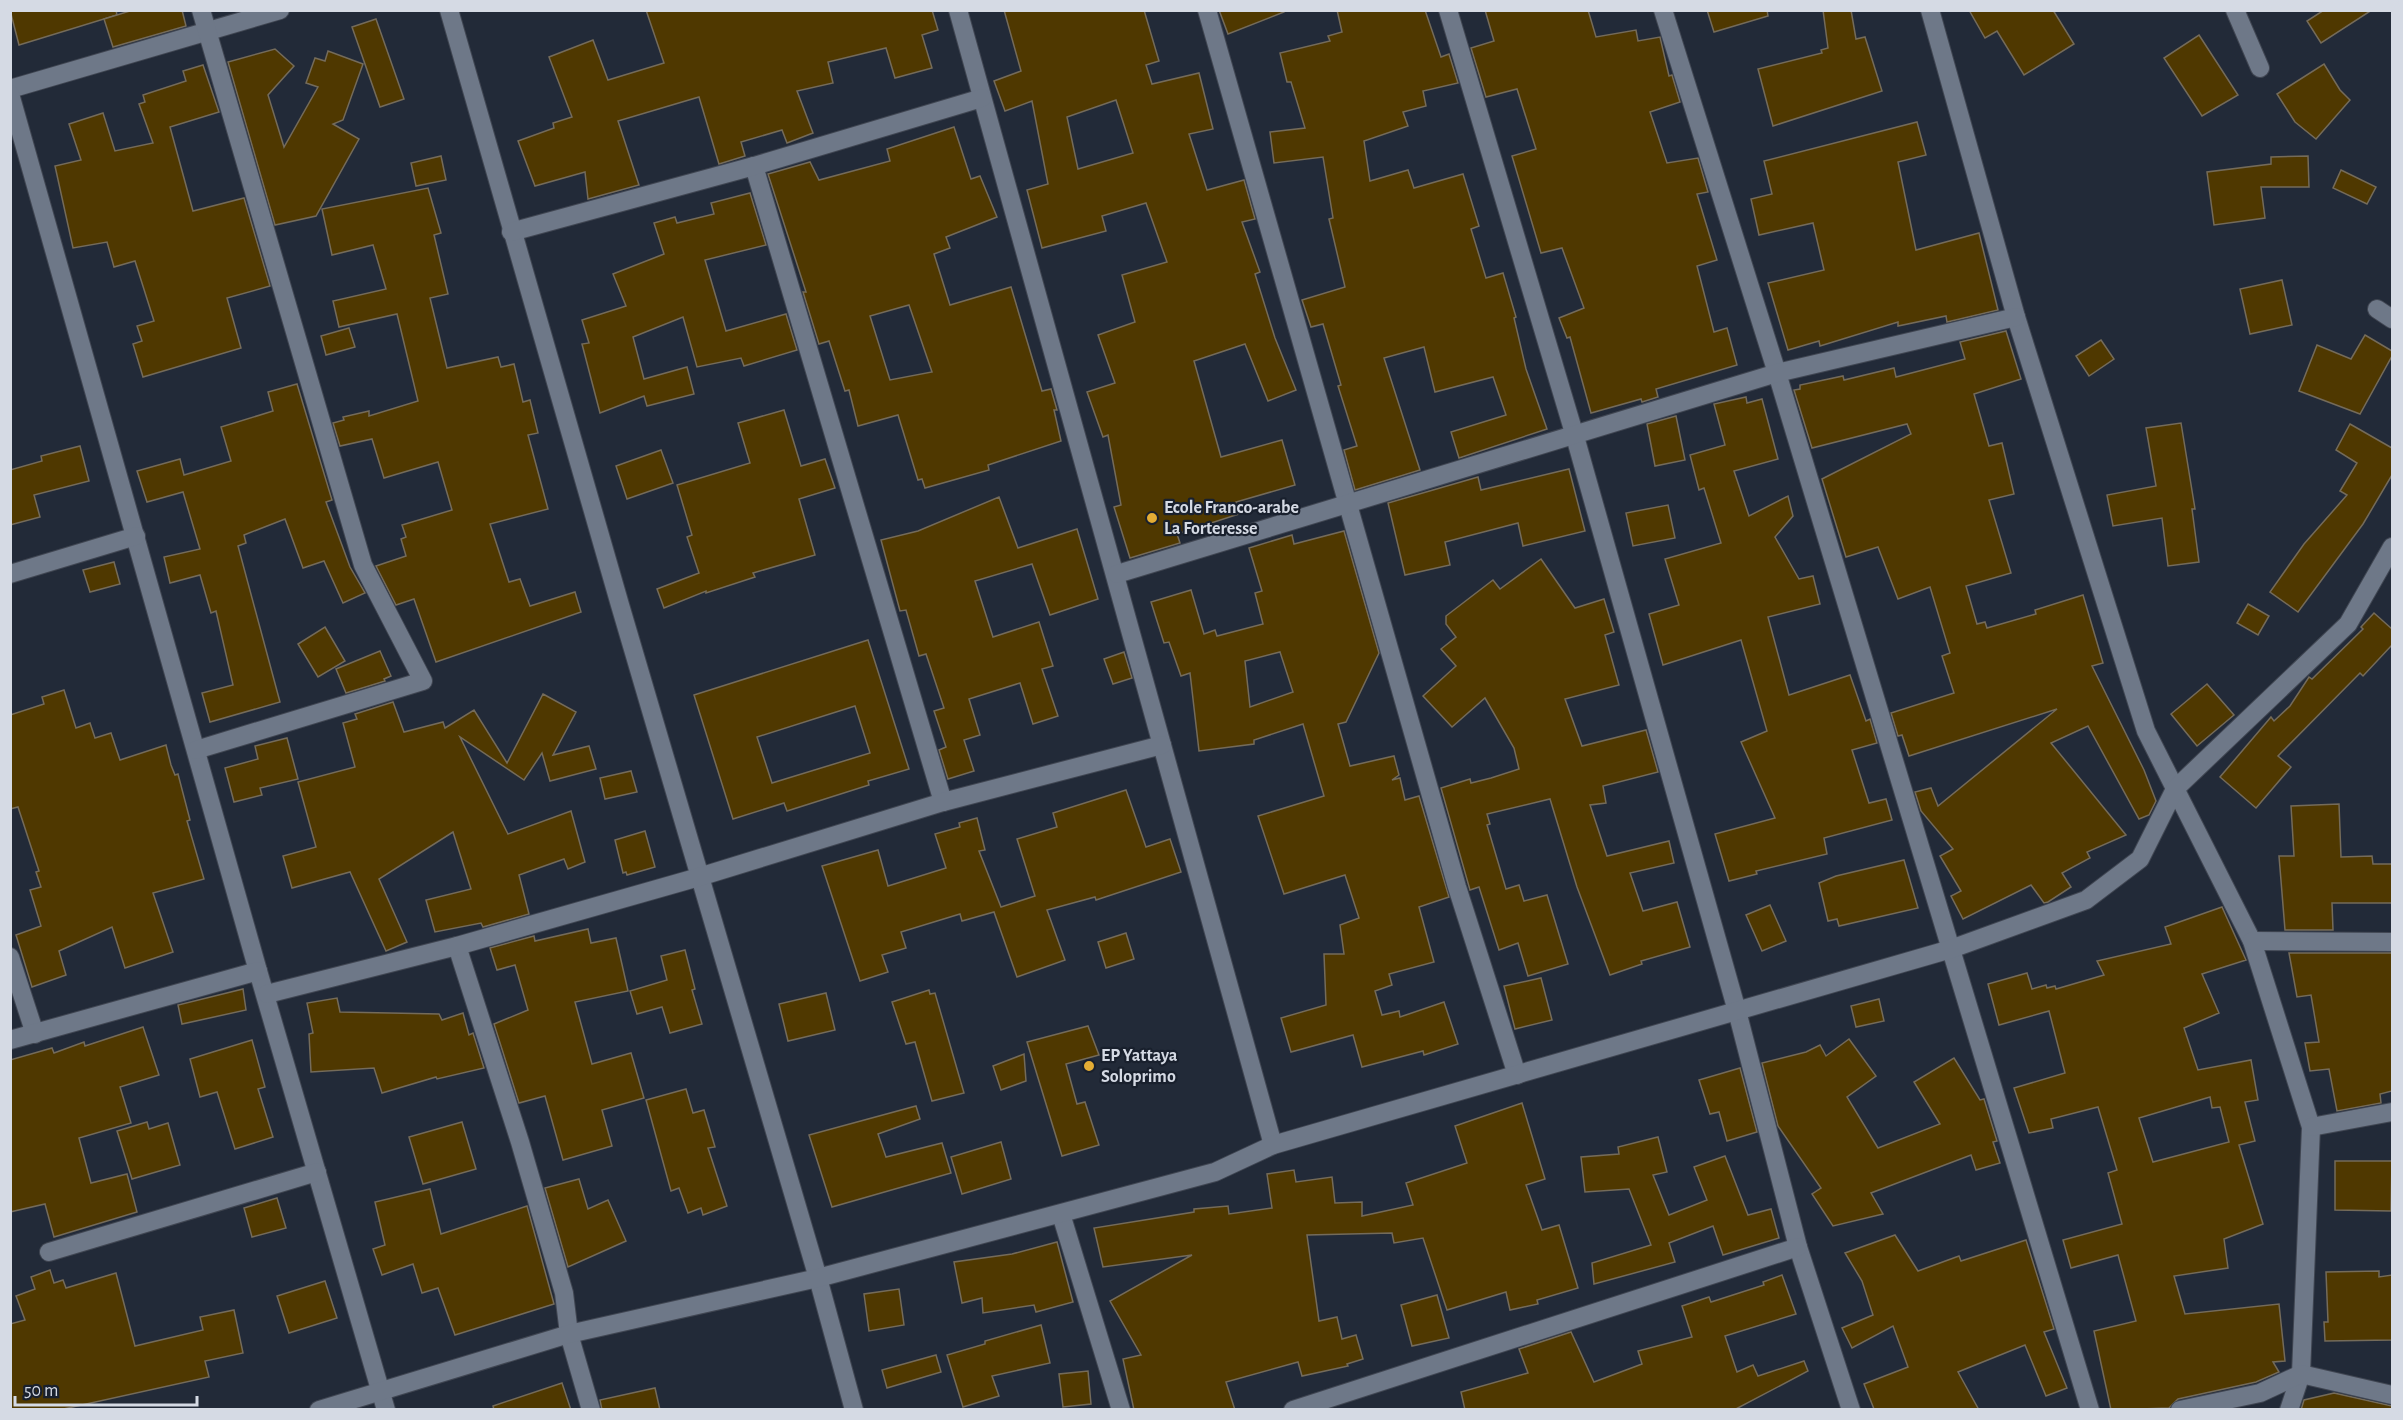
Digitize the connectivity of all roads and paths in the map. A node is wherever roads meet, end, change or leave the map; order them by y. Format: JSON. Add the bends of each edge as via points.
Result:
{"nodes":[{"id":1,"x":201,"y":10,"type":"edge"},
{"id":2,"x":280,"y":10,"type":"edge"},
{"id":3,"x":449,"y":10,"type":"edge"},
{"id":4,"x":958,"y":10,"type":"edge"},
{"id":5,"x":1207,"y":10,"type":"edge"},
{"id":6,"x":1448,"y":10,"type":"edge"},
{"id":7,"x":1663,"y":10,"type":"edge"},
{"id":8,"x":1930,"y":10,"type":"edge"},
{"id":9,"x":2235,"y":10,"type":"edge"},
{"id":10,"x":207,"y":32,"type":"junction"},
{"id":11,"x":2260,"y":68,"type":"dead end"},
{"id":12,"x":10,"y":89,"type":"edge"},
{"id":13,"x":10,"y":94,"type":"edge"},
{"id":14,"x":982,"y":98,"type":"junction"},
{"id":15,"x":754,"y":166,"type":"junction"},
{"id":16,"x":511,"y":232,"type":"junction"},
{"id":17,"x":2016,"y":316,"type":"junction"},
{"id":18,"x":1777,"y":373,"type":"junction"},
{"id":19,"x":1574,"y":433,"type":"junction"},
{"id":20,"x":1349,"y":503,"type":"junction"},
{"id":21,"x":136,"y":536,"type":"junction"},
{"id":22,"x":2392,"y":547,"type":"edge"},
{"id":23,"x":10,"y":574,"type":"edge"},
{"id":24,"x":1117,"y":574,"type":"junction"},
{"id":25,"x":1162,"y":745,"type":"junction"},
{"id":26,"x":196,"y":750,"type":"junction"},
{"id":27,"x":2175,"y":789,"type":"junction"},
{"id":28,"x":943,"y":802,"type":"junction"},
{"id":29,"x":699,"y":877,"type":"junction"},
{"id":30,"x":2252,"y":941,"type":"junction"},
{"id":31,"x":2392,"y":942,"type":"edge"},
{"id":32,"x":457,"y":946,"type":"junction"},
{"id":33,"x":1951,"y":949,"type":"junction"},
{"id":34,"x":10,"y":957,"type":"edge"},
{"id":35,"x":258,"y":971,"type":"junction"},
{"id":36,"x":267,"y":994,"type":"junction"},
{"id":37,"x":1737,"y":1011,"type":"junction"},
{"id":38,"x":35,"y":1034,"type":"junction"},
{"id":39,"x":10,"y":1041,"type":"edge"},
{"id":40,"x":1517,"y":1075,"type":"junction"},
{"id":41,"x":2392,"y":1112,"type":"edge"},
{"id":42,"x":2311,"y":1127,"type":"junction"},
{"id":43,"x":1273,"y":1145,"type":"junction"},
{"id":44,"x":317,"y":1172,"type":"junction"},
{"id":45,"x":1061,"y":1214,"type":"junction"},
{"id":46,"x":1798,"y":1247,"type":"junction"},
{"id":47,"x":49,"y":1252,"type":"dead end"},
{"id":48,"x":818,"y":1278,"type":"junction"},
{"id":49,"x":569,"y":1334,"type":"junction"},
{"id":50,"x":2301,"y":1374,"type":"junction"},
{"id":51,"x":380,"y":1389,"type":"junction"},
{"id":52,"x":2392,"y":1395,"type":"edge"},
{"id":53,"x":319,"y":1410,"type":"edge"},
{"id":54,"x":386,"y":1410,"type":"edge"},
{"id":55,"x":591,"y":1410,"type":"edge"},
{"id":56,"x":854,"y":1410,"type":"edge"},
{"id":57,"x":1121,"y":1410,"type":"edge"},
{"id":58,"x":1293,"y":1410,"type":"edge"},
{"id":59,"x":1851,"y":1410,"type":"edge"},
{"id":60,"x":2090,"y":1410,"type":"edge"},
{"id":61,"x":2180,"y":1410,"type":"edge"},
{"id":62,"x":2289,"y":1410,"type":"edge"}],
"edges":[{"from":1,"to":10,"type":"street"},
{"from":2,"to":10,"type":"street"},
{"from":3,"to":16,"type":"street"},
{"from":4,"to":14,"type":"street"},
{"from":5,"to":20,"type":"street"},
{"from":6,"to":19,"type":"street"},
{"from":7,"to":18,"type":"street"},
{"from":8,"to":17,"type":"street"},
{"from":9,"to":11,"type":"street"},
{"from":10,"to":12,"type":"street"},
{"from":10,"to":26,"type":"street","via":[[363,565],[423,681]]},
{"from":13,"to":21,"type":"street"},
{"from":14,"to":15,"type":"street"},
{"from":14,"to":24,"type":"street"},
{"from":15,"to":16,"type":"street"},
{"from":15,"to":28,"type":"street"},
{"from":16,"to":29,"type":"street"},
{"from":17,"to":18,"type":"street"},
{"from":17,"to":27,"type":"street","via":[[2146,731]]},
{"from":18,"to":19,"type":"street"},
{"from":18,"to":33,"type":"street"},
{"from":19,"to":20,"type":"street"},
{"from":19,"to":37,"type":"street"},
{"from":20,"to":24,"type":"street"},
{"from":20,"to":40,"type":"street","via":[[1454,876]]},
{"from":21,"to":23,"type":"street"},
{"from":21,"to":26,"type":"street"},
{"from":22,"to":27,"type":"street","via":[[2348,624]]},
{"from":24,"to":25,"type":"street"},
{"from":25,"to":28,"type":"street"},
{"from":25,"to":43,"type":"street"},
{"from":26,"to":35,"type":"street"},
{"from":27,"to":30,"type":"street"},
{"from":27,"to":33,"type":"street","via":[[2140,859],[2086,900]]},
{"from":28,"to":29,"type":"street"},
{"from":29,"to":32,"type":"street"},
{"from":29,"to":48,"type":"street"},
{"from":30,"to":31,"type":"street"},
{"from":30,"to":42,"type":"street"},
{"from":32,"to":36,"type":"street"},
{"from":32,"to":49,"type":"street","via":[[564,1293]]},
{"from":33,"to":37,"type":"street"},
{"from":33,"to":60,"type":"street"},
{"from":34,"to":38,"type":"street"},
{"from":35,"to":36,"type":"street"},
{"from":35,"to":38,"type":"street"},
{"from":36,"to":44,"type":"street"},
{"from":37,"to":40,"type":"street"},
{"from":37,"to":46,"type":"street"},
{"from":38,"to":39,"type":"street"},
{"from":40,"to":43,"type":"street"},
{"from":41,"to":42,"type":"street"},
{"from":42,"to":50,"type":"street"},
{"from":43,"to":45,"type":"street","via":[[1215,1172]]},
{"from":44,"to":47,"type":"street"},
{"from":44,"to":51,"type":"street"},
{"from":45,"to":48,"type":"street"},
{"from":45,"to":57,"type":"street"},
{"from":46,"to":58,"type":"street"},
{"from":46,"to":59,"type":"street"},
{"from":48,"to":49,"type":"street"},
{"from":48,"to":56,"type":"street"},
{"from":49,"to":51,"type":"street"},
{"from":49,"to":55,"type":"street"},
{"from":50,"to":52,"type":"street"},
{"from":50,"to":61,"type":"street","via":[[2260,1393]]},
{"from":50,"to":62,"type":"street"},
{"from":51,"to":53,"type":"street"},
{"from":51,"to":54,"type":"street"}]}
